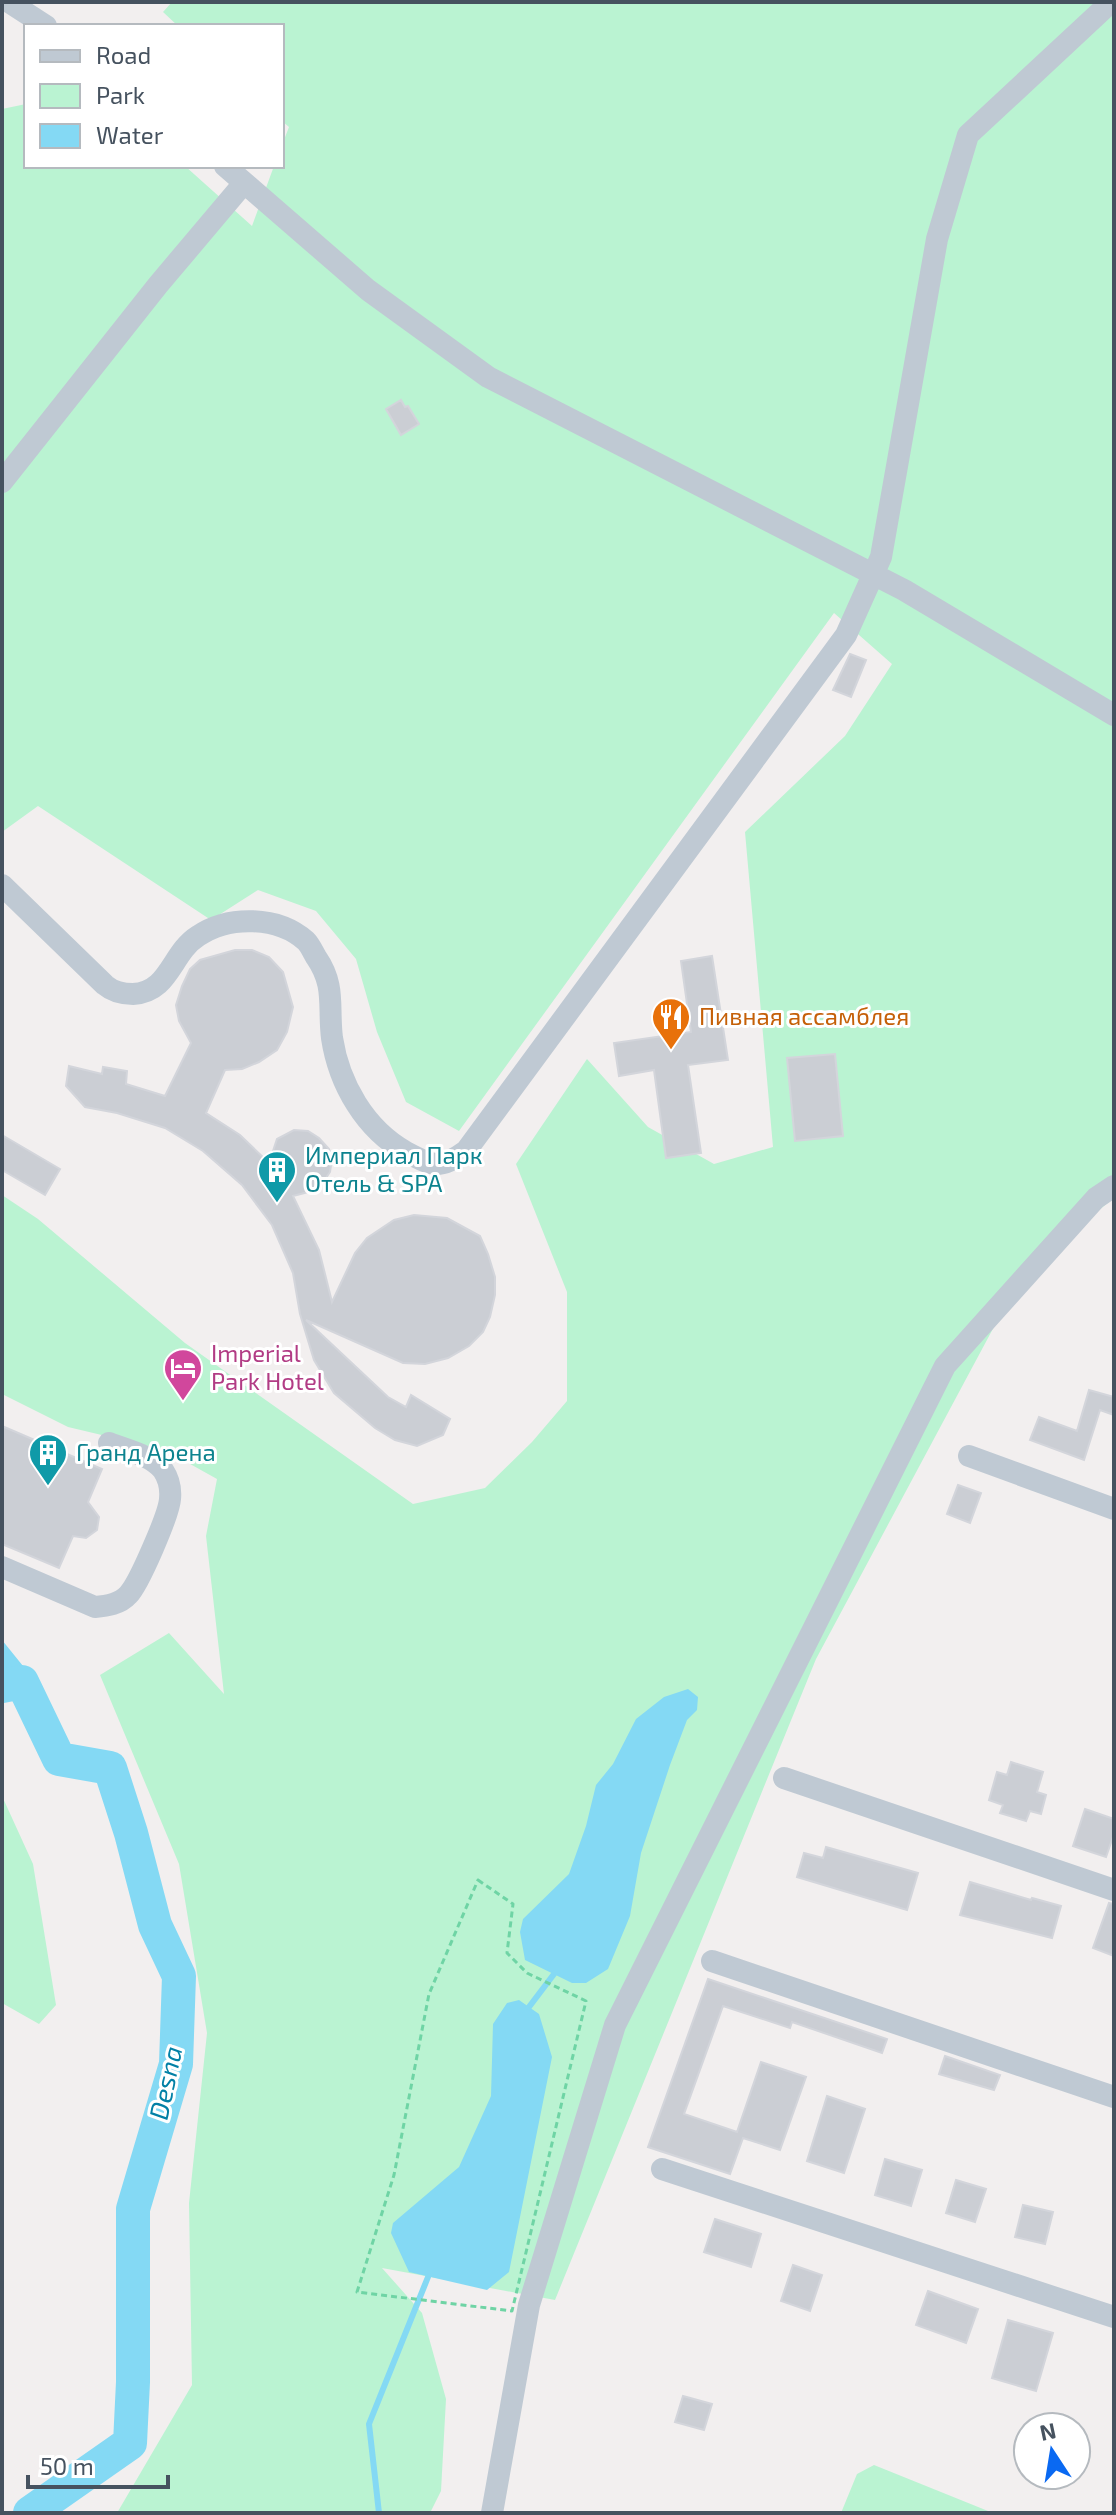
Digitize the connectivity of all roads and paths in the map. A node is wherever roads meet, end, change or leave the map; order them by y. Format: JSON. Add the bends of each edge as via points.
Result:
{"nodes":[{"id":1,"x":9,"y":2,"type":"edge"},
{"id":2,"x":1111,"y":2,"type":"edge"},
{"id":3,"x":43,"y":24,"type":"edge"},
{"id":4,"x":227,"y":168,"type":"edge"},
{"id":5,"x":244,"y":183,"type":"junction"},
{"id":6,"x":2,"y":482,"type":"edge"},
{"id":7,"x":874,"y":574,"type":"junction"},
{"id":8,"x":1114,"y":715,"type":"edge"},
{"id":9,"x":2,"y":885,"type":"edge"},
{"id":10,"x":1114,"y":1186,"type":"edge"},
{"id":11,"x":109,"y":1443,"type":"dead end"},
{"id":12,"x":969,"y":1456,"type":"dead end"},
{"id":13,"x":1114,"y":1509,"type":"edge"},
{"id":14,"x":2,"y":1567,"type":"edge"},
{"id":15,"x":784,"y":1778,"type":"dead end"},
{"id":16,"x":1114,"y":1890,"type":"edge"},
{"id":17,"x":712,"y":1961,"type":"dead end"},
{"id":18,"x":1114,"y":2097,"type":"edge"},
{"id":19,"x":662,"y":2169,"type":"dead end"},
{"id":20,"x":431,"y":2301,"type":"joint"},
{"id":21,"x":1114,"y":2317,"type":"edge"},
{"id":22,"x":492,"y":2513,"type":"edge"}],
"edges":[{"from":1,"to":3,"type":"street"},
{"from":2,"to":7,"type":"street","via":[[968,135],[937,239]]},
{"from":4,"to":5,"type":"street"},
{"from":5,"to":6,"type":"street"},
{"from":5,"to":7,"type":"street","via":[[368,290],[488,377]]},
{"from":7,"to":8,"type":"street"},
{"from":7,"to":9,"type":"street","via":[[831,657],[466,1151],[450,1162],[430,1165],[387,1141],[358,1108],[339,1069],[325,970],[306,941],[276,925],[249,920],[218,926],[196,936],[163,983],[130,994],[105,985]]},
{"from":10,"to":22,"type":"street","via":[[1096,1198],[945,1366],[615,2025],[529,2305]]},
{"from":11,"to":14,"type":"street","via":[[150,1459],[170,1484],[170,1502],[126,1597],[95,1607]]},
{"from":12,"to":13,"type":"street"},
{"from":15,"to":16,"type":"street"},
{"from":17,"to":18,"type":"street"},
{"from":19,"to":21,"type":"street"},
{"from":20,"to":20,"type":"path","via":[[512,2311],[586,2001],[527,1973],[507,1953],[513,1904],[478,1880],[429,1994],[394,2175],[357,2292]]}]}
